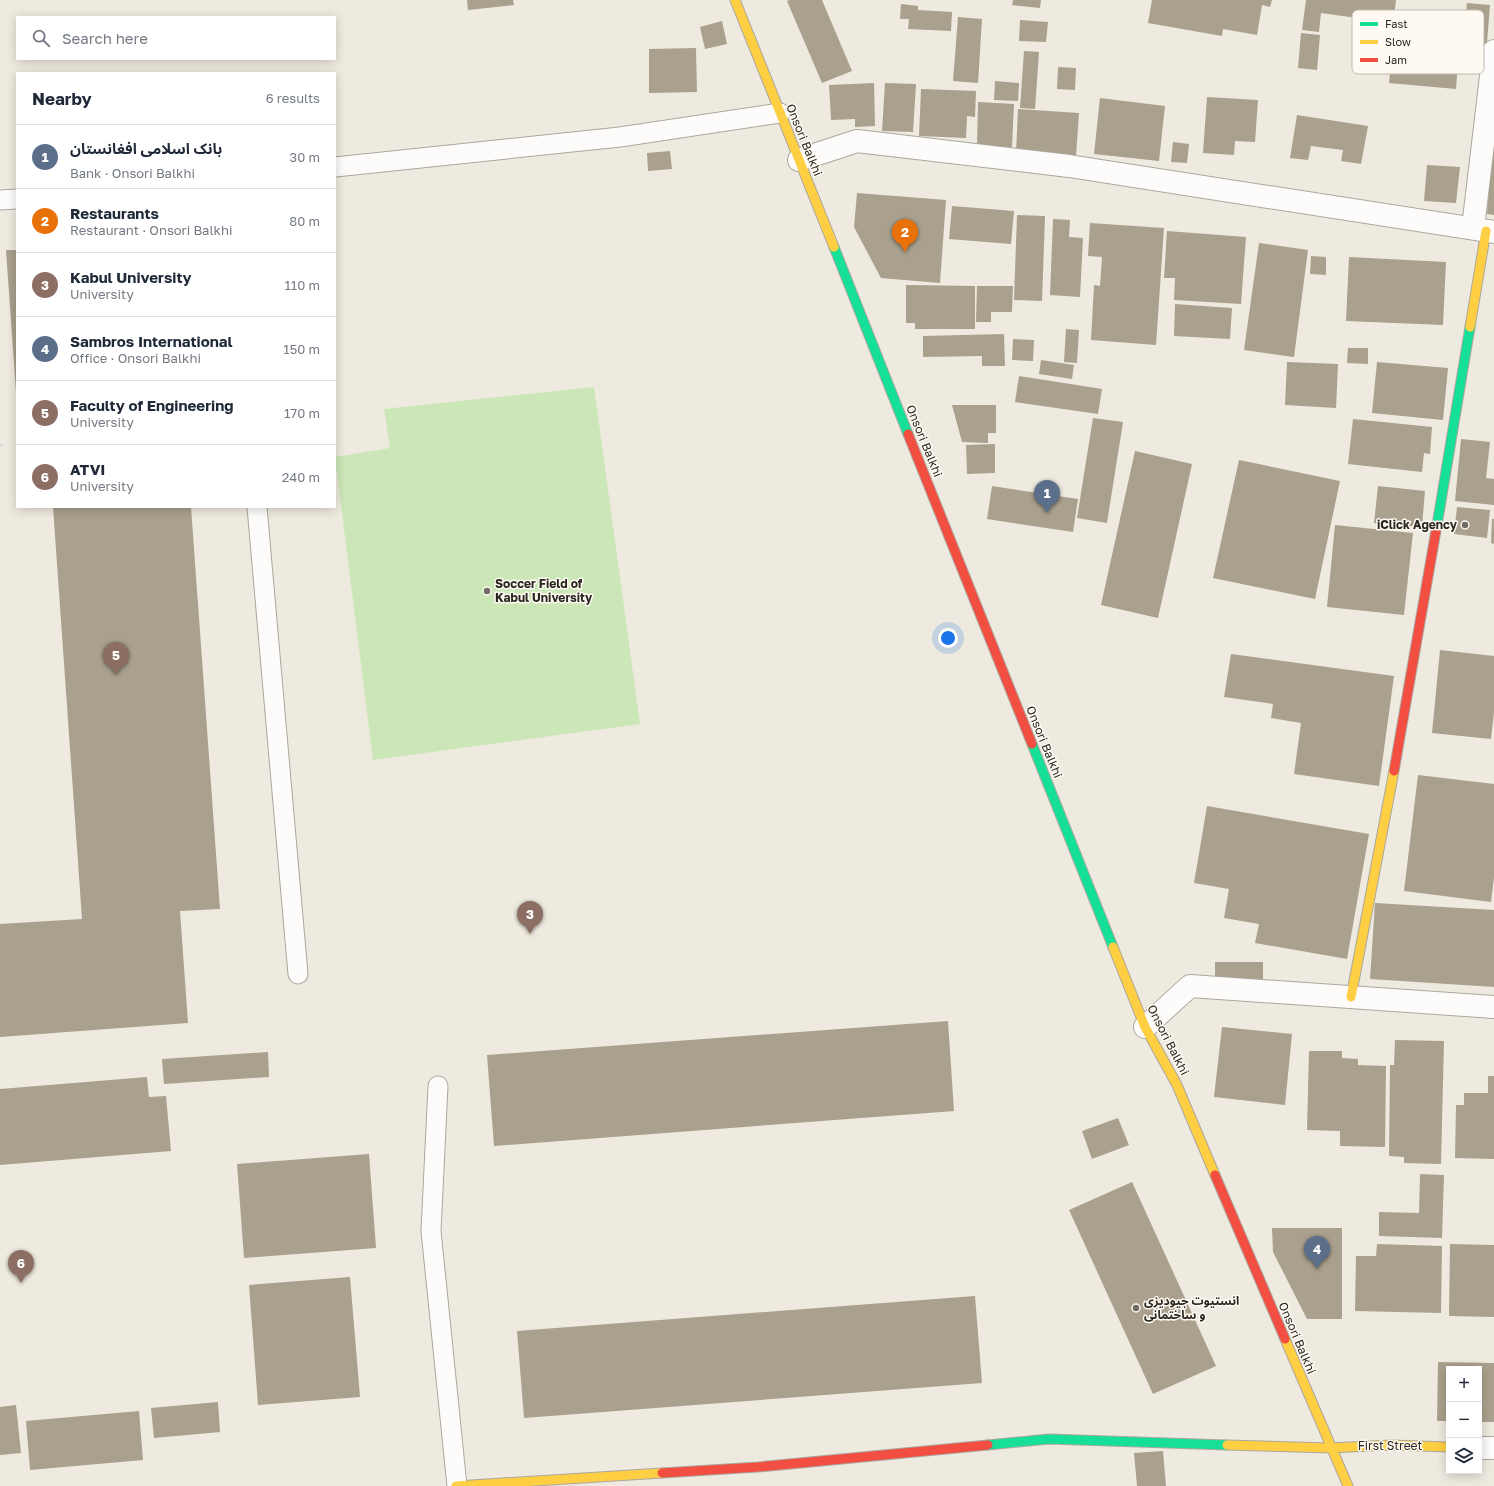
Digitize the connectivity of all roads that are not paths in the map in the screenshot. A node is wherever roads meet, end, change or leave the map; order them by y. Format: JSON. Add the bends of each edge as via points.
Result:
{"nodes":[{"id":1,"x":735,"y":0,"type":"edge"},
{"id":2,"x":1494,"y":51,"type":"edge"},
{"id":3,"x":780,"y":113,"type":"junction"},
{"id":4,"x":799,"y":160,"type":"junction"},
{"id":5,"x":336,"y":167,"type":"edge"},
{"id":6,"x":16,"y":199,"type":"edge"},
{"id":7,"x":0,"y":200,"type":"edge"},
{"id":8,"x":1484,"y":230,"type":"edge"},
{"id":9,"x":257,"y":508,"type":"edge"},
{"id":10,"x":298,"y":974,"type":"dead end"},
{"id":11,"x":1351,"y":997,"type":"junction"},
{"id":12,"x":1494,"y":1007,"type":"edge"},
{"id":13,"x":1145,"y":1026,"type":"junction"},
{"id":14,"x":438,"y":1086,"type":"dead end"},
{"id":15,"x":1446,"y":1447,"type":"edge"},
{"id":16,"x":1330,"y":1448,"type":"junction"},
{"id":17,"x":1482,"y":1448,"type":"edge"},
{"id":18,"x":1494,"y":1448,"type":"edge"},
{"id":19,"x":457,"y":1486,"type":"edge"},
{"id":20,"x":1348,"y":1486,"type":"edge"}],
"edges":[{"from":1,"to":3,"type":"street","name":"Onsori Balkhi"},
{"from":2,"to":8,"type":"street"},
{"from":3,"to":4,"type":"street","name":"Onsori Balkhi"},
{"from":3,"to":5,"type":"lane","via":[[620,137]]},
{"from":4,"to":8,"type":"street","via":[[857,141],[1069,166]]},
{"from":4,"to":13,"type":"street","name":"Onsori Balkhi"},
{"from":6,"to":7,"type":"lane"},
{"from":8,"to":11,"type":"street","via":[[1404,719]]},
{"from":9,"to":10,"type":"lane"},
{"from":11,"to":12,"type":"street"},
{"from":11,"to":13,"type":"street","via":[[1190,986]]},
{"from":13,"to":16,"type":"street","name":"Onsori Balkhi","via":[[1177,1085]]},
{"from":14,"to":19,"type":"lane","via":[[431,1231]]},
{"from":15,"to":16,"type":"street","name":"First Street","via":[[1391,1445]]},
{"from":16,"to":19,"type":"street","name":"First Street","via":[[1049,1439],[758,1467]]},
{"from":16,"to":20,"type":"street","name":"Onsori Balkhi"},
{"from":17,"to":18,"type":"street"}]}
